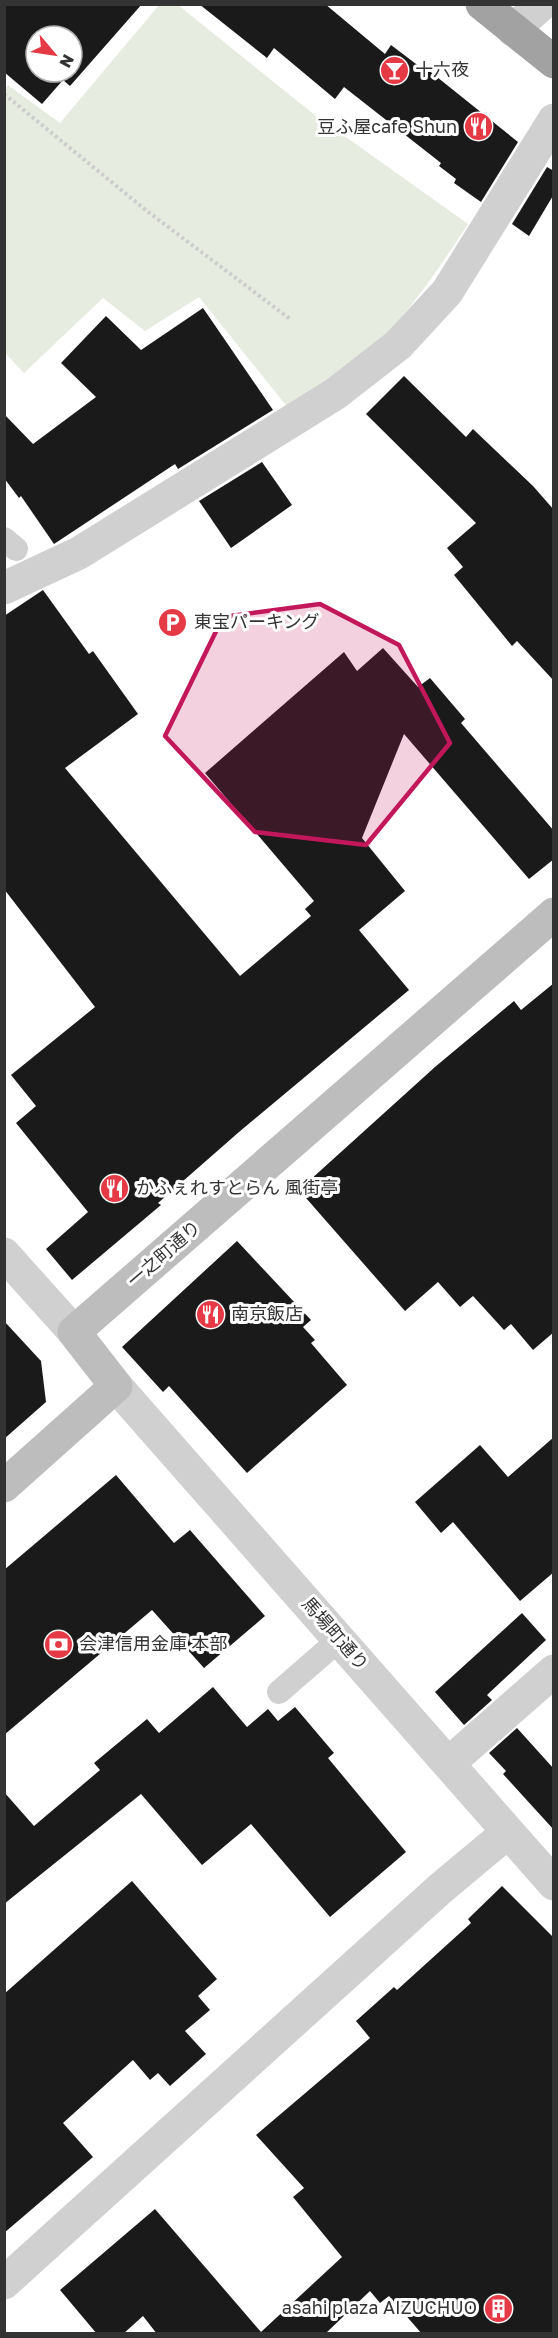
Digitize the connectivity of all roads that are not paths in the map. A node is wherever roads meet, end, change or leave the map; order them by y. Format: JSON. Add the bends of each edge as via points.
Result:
{"nodes":[{"id":1,"x":482,"y":4,"type":"edge"},
{"id":2,"x":542,"y":4,"type":"edge"},
{"id":3,"x":513,"y":30,"type":"junction"},
{"id":4,"x":554,"y":62,"type":"edge"},
{"id":5,"x":554,"y":120,"type":"edge"},
{"id":6,"x":4,"y":588,"type":"edge"},
{"id":7,"x":554,"y":914,"type":"edge"},
{"id":8,"x":4,"y":1254,"type":"edge"},
{"id":9,"x":74,"y":1332,"type":"junction"},
{"id":10,"x":116,"y":1386,"type":"junction"},
{"id":11,"x":4,"y":1486,"type":"edge"},
{"id":12,"x":339,"y":1640,"type":"junction"},
{"id":13,"x":554,"y":1671,"type":"edge"},
{"id":14,"x":279,"y":1692,"type":"dead end"},
{"id":15,"x":449,"y":1763,"type":"junction"},
{"id":16,"x":507,"y":1833,"type":"junction"},
{"id":17,"x":554,"y":1884,"type":"edge"},
{"id":18,"x":4,"y":2283,"type":"edge"}],
"edges":[{"from":1,"to":3,"type":"highway"},
{"from":2,"to":3,"type":"street"},
{"from":3,"to":4,"type":"highway"},
{"from":5,"to":6,"type":"street","via":[[447,292],[398,345],[335,394],[79,553]]},
{"from":7,"to":9,"type":"main road","name":"一之町通り"},
{"from":8,"to":9,"type":"street"},
{"from":9,"to":10,"type":"main road"},
{"from":10,"to":11,"type":"main road"},
{"from":10,"to":12,"type":"street","name":"馬場町通り"},
{"from":12,"to":14,"type":"lane"},
{"from":12,"to":15,"type":"street","name":"馬場町通り"},
{"from":13,"to":15,"type":"street"},
{"from":15,"to":16,"type":"street","name":"馬場町通り"},
{"from":16,"to":17,"type":"street","name":"馬場町通り"},
{"from":16,"to":18,"type":"street","via":[[441,1887]]}]}
